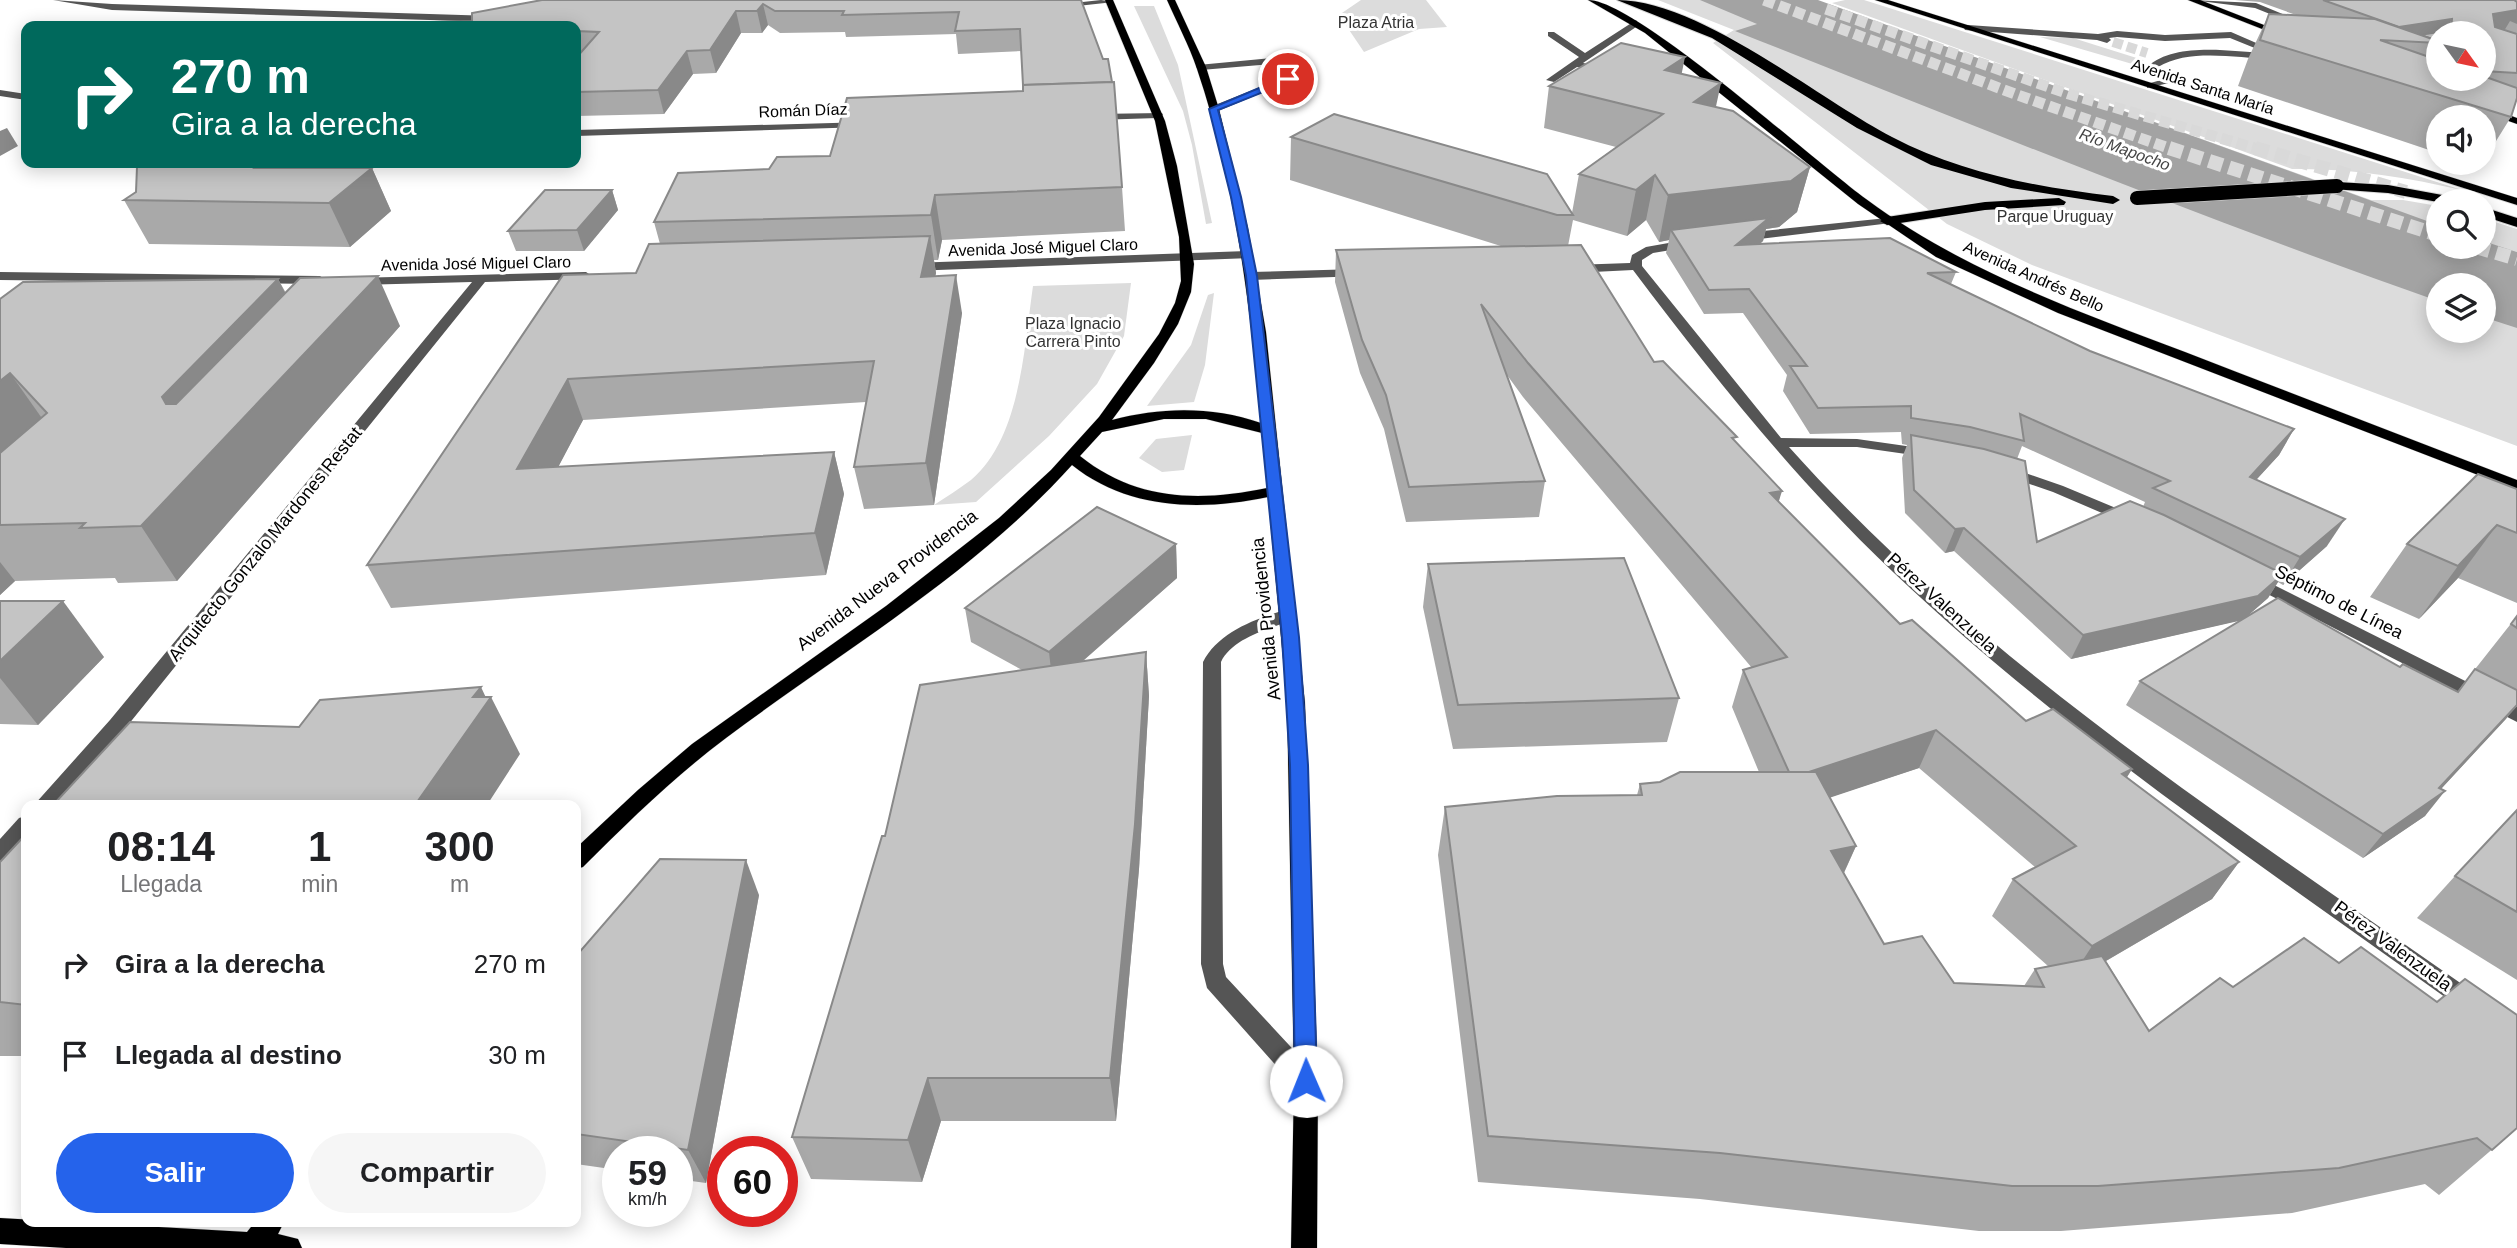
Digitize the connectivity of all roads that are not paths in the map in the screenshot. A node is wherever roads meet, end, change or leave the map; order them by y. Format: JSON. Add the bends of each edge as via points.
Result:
{"nodes":[{"id":1,"x":57,"y":0,"type":"edge"},
{"id":2,"x":1171,"y":0,"type":"edge"},
{"id":3,"x":1592,"y":0,"type":"edge"},
{"id":4,"x":1622,"y":0,"type":"edge"},
{"id":5,"x":1879,"y":0,"type":"edge"},
{"id":6,"x":2194,"y":0,"type":"edge"},
{"id":7,"x":1109,"y":1,"type":"edge"},
{"id":8,"x":1042,"y":5,"type":"edge"},
{"id":9,"x":504,"y":17,"type":"edge"},
{"id":10,"x":2248,"y":21,"type":"junction"},
{"id":11,"x":1636,"y":23,"type":"junction"},
{"id":12,"x":2308,"y":25,"type":"edge"},
{"id":13,"x":1968,"y":28,"type":"junction"},
{"id":14,"x":1551,"y":34,"type":"dead end"},
{"id":15,"x":2231,"y":35,"type":"junction"},
{"id":16,"x":2098,"y":37,"type":"junction"},
{"id":17,"x":2165,"y":38,"type":"junction"},
{"id":18,"x":2299,"y":40,"type":"edge"},
{"id":19,"x":2113,"y":42,"type":"tunnel mouth"},
{"id":20,"x":2147,"y":54,"type":"tunnel mouth"},
{"id":21,"x":2198,"y":54,"type":"junction"},
{"id":22,"x":1586,"y":58,"type":"junction"},
{"id":23,"x":2164,"y":59,"type":"junction"},
{"id":24,"x":1576,"y":64,"type":"junction"},
{"id":25,"x":1201,"y":67,"type":"junction"},
{"id":26,"x":1613,"y":72,"type":"edge"},
{"id":27,"x":1551,"y":80,"type":"dead end"},
{"id":28,"x":2150,"y":86,"type":"junction"},
{"id":29,"x":1698,"y":87,"type":"edge"},
{"id":30,"x":1722,"y":90,"type":"junction"},
{"id":31,"x":0,"y":93,"type":"edge"},
{"id":32,"x":21,"y":96,"type":"edge"},
{"id":33,"x":1214,"y":109,"type":"junction"},
{"id":34,"x":2496,"y":113,"type":"edge"},
{"id":35,"x":1158,"y":115,"type":"junction"},
{"id":36,"x":1079,"y":117,"type":"edge"},
{"id":37,"x":2517,"y":121,"type":"edge"},
{"id":38,"x":880,"y":124,"type":"edge"},
{"id":39,"x":581,"y":133,"type":"edge"},
{"id":40,"x":2426,"y":196,"type":"edge"},
{"id":41,"x":2113,"y":200,"type":"junction"},
{"id":42,"x":2517,"y":202,"type":"edge"},
{"id":43,"x":2496,"y":216,"type":"edge"},
{"id":44,"x":1887,"y":221,"type":"junction"},
{"id":45,"x":2517,"y":223,"type":"edge"},
{"id":46,"x":1726,"y":239,"type":"edge"},
{"id":47,"x":1699,"y":242,"type":"edge"},
{"id":48,"x":1247,"y":255,"type":"junction"},
{"id":49,"x":1187,"y":258,"type":"junction"},
{"id":50,"x":1636,"y":266,"type":"junction"},
{"id":51,"x":902,"y":268,"type":"edge"},
{"id":52,"x":1561,"y":270,"type":"edge"},
{"id":53,"x":1373,"y":273,"type":"edge"},
{"id":54,"x":0,"y":276,"type":"edge"},
{"id":55,"x":603,"y":276,"type":"edge"},
{"id":56,"x":1251,"y":276,"type":"junction"},
{"id":57,"x":481,"y":279,"type":"junction"},
{"id":58,"x":328,"y":280,"type":"edge"},
{"id":59,"x":349,"y":284,"type":"edge"},
{"id":60,"x":1101,"y":428,"type":"junction"},
{"id":61,"x":1268,"y":430,"type":"junction"},
{"id":62,"x":1777,"y":442,"type":"junction"},
{"id":63,"x":1940,"y":455,"type":"edge"},
{"id":64,"x":1073,"y":458,"type":"junction"},
{"id":65,"x":1992,"y":468,"type":"edge"},
{"id":66,"x":2517,"y":485,"type":"edge"},
{"id":67,"x":1273,"y":491,"type":"junction"},
{"id":68,"x":2140,"y":524,"type":"edge"},
{"id":69,"x":2233,"y":569,"type":"edge"},
{"id":70,"x":1288,"y":615,"type":"junction"},
{"id":71,"x":2517,"y":715,"type":"edge"},
{"id":72,"x":49,"y":800,"type":"edge"},
{"id":73,"x":21,"y":830,"type":"edge"},
{"id":74,"x":0,"y":853,"type":"edge"},
{"id":75,"x":581,"y":856,"type":"edge"},
{"id":76,"x":2483,"y":1011,"type":"edge"},
{"id":77,"x":1306,"y":1081,"type":"junction"},
{"id":78,"x":267,"y":1227,"type":"edge"},
{"id":79,"x":0,"y":1231,"type":"edge"},
{"id":80,"x":252,"y":1247,"type":"edge"},
{"id":81,"x":289,"y":1248,"type":"edge"},
{"id":82,"x":1304,"y":1248,"type":"edge"}],
"edges":[{"from":1,"to":9,"type":"street","via":[[112,7]]},
{"from":2,"to":25,"type":"main road","name":"Avenida Providencia"},
{"from":3,"to":11,"type":"main road","name":"Avenida Andrés Bello"},
{"from":4,"to":41,"type":"highway","via":[[1718,37],[1877,134],[1932,160],[2019,186]]},
{"from":5,"to":13,"type":"main road","name":"Avenida Santa María"},
{"from":6,"to":10,"type":"main road"},
{"from":6,"to":12,"type":"street","via":[[2256,6]]},
{"from":7,"to":8,"type":"street"},
{"from":7,"to":35,"type":"main road"},
{"from":10,"to":15,"type":"street"},
{"from":10,"to":18,"type":"main road"},
{"from":11,"to":22,"type":"street"},
{"from":11,"to":30,"type":"main road","name":"Avenida Andrés Bello"},
{"from":13,"to":16,"type":"street"},
{"from":13,"to":28,"type":"main road","name":"Avenida Santa María"},
{"from":14,"to":22,"type":"street"},
{"from":15,"to":17,"type":"street"},
{"from":15,"to":21,"type":"street","via":[[2282,56]]},
{"from":16,"to":17,"type":"street"},
{"from":16,"to":19,"type":"street"},
{"from":17,"to":21,"type":"street"},
{"from":20,"to":23,"type":"street"},
{"from":21,"to":23,"type":"street"},
{"from":22,"to":24,"type":"street"},
{"from":23,"to":28,"type":"street","via":[[2152,67],[2166,81]]},
{"from":24,"to":26,"type":"street"},
{"from":24,"to":27,"type":"street"},
{"from":25,"to":33,"type":"main road","name":"Avenida Providencia"},
{"from":25,"to":33,"type":"street","via":[[1273,61],[1294,72],[1288,79]]},
{"from":28,"to":42,"type":"main road","name":"Avenida Santa María"},
{"from":29,"to":30,"type":"street"},
{"from":30,"to":44,"type":"main road","name":"Avenida Andrés Bello"},
{"from":31,"to":32,"type":"street"},
{"from":33,"to":48,"type":"main road","name":"Avenida Providencia"},
{"from":34,"to":37,"type":"main road"},
{"from":35,"to":36,"type":"street"},
{"from":35,"to":49,"type":"main road"},
{"from":38,"to":39,"type":"street","name":"Román Díaz"},
{"from":40,"to":41,"type":"highway","bridge":true,"via":[[2337,186]]},
{"from":41,"to":44,"type":"highway","via":[[1985,206]]},
{"from":43,"to":45,"type":"highway"},
{"from":44,"to":46,"type":"street"},
{"from":44,"to":66,"type":"main road","name":"Avenida Andrés Bello","via":[[1950,259],[2063,310]]},
{"from":47,"to":50,"type":"street","via":[[1645,252],[1636,258]]},
{"from":48,"to":49,"type":"street","name":"Avenida José Miguel Claro"},
{"from":48,"to":56,"type":"main road","name":"Avenida Providencia"},
{"from":49,"to":51,"type":"street","name":"Avenida José Miguel Claro"},
{"from":49,"to":60,"type":"main road","name":"Avenida Nueva Providencia","via":[[1188,278],[1181,305]]},
{"from":50,"to":52,"type":"street"},
{"from":50,"to":62,"type":"street","name":"Pérez Valenzuela"},
{"from":53,"to":56,"type":"street"},
{"from":54,"to":58,"type":"street"},
{"from":55,"to":57,"type":"street","name":"Avenida José Miguel Claro"},
{"from":56,"to":61,"type":"main road","name":"Avenida Providencia"},
{"from":57,"to":59,"type":"street","name":"Avenida José Miguel Claro"},
{"from":57,"to":72,"type":"street","name":"Arquitecto Gonzalo Mardones Restat","via":[[117,725]]},
{"from":60,"to":61,"type":"main road","via":[[1139,417],[1193,413],[1233,418]]},
{"from":60,"to":64,"type":"main road","name":"Avenida Nueva Providencia"},
{"from":61,"to":67,"type":"main road","name":"Avenida Providencia"},
{"from":62,"to":63,"type":"street","via":[[1857,443]]},
{"from":62,"to":76,"type":"street","name":"Pérez Valenzuela","via":[[1883,551],[2018,670],[2180,794]]},
{"from":64,"to":67,"type":"main road","via":[[1105,481],[1165,498],[1219,500]]},
{"from":64,"to":75,"type":"main road","name":"Avenida Nueva Providencia","via":[[934,580],[716,736],[635,802]]},
{"from":65,"to":68,"type":"street","via":[[2058,489]]},
{"from":67,"to":70,"type":"main road","name":"Avenida Providencia"},
{"from":69,"to":71,"type":"street","name":"Séptimo de Línea"},
{"from":70,"to":77,"type":"main road","name":"Avenida Providencia","via":[[1299,765]]},
{"from":70,"to":77,"type":"street","via":[[1224,643],[1212,662],[1212,964],[1214,981]]},
{"from":73,"to":74,"type":"street"},
{"from":77,"to":82,"type":"main road","name":"Avenida Providencia"},
{"from":78,"to":80,"type":"main road"},
{"from":79,"to":80,"type":"main road"},
{"from":80,"to":81,"type":"main road"}]}
